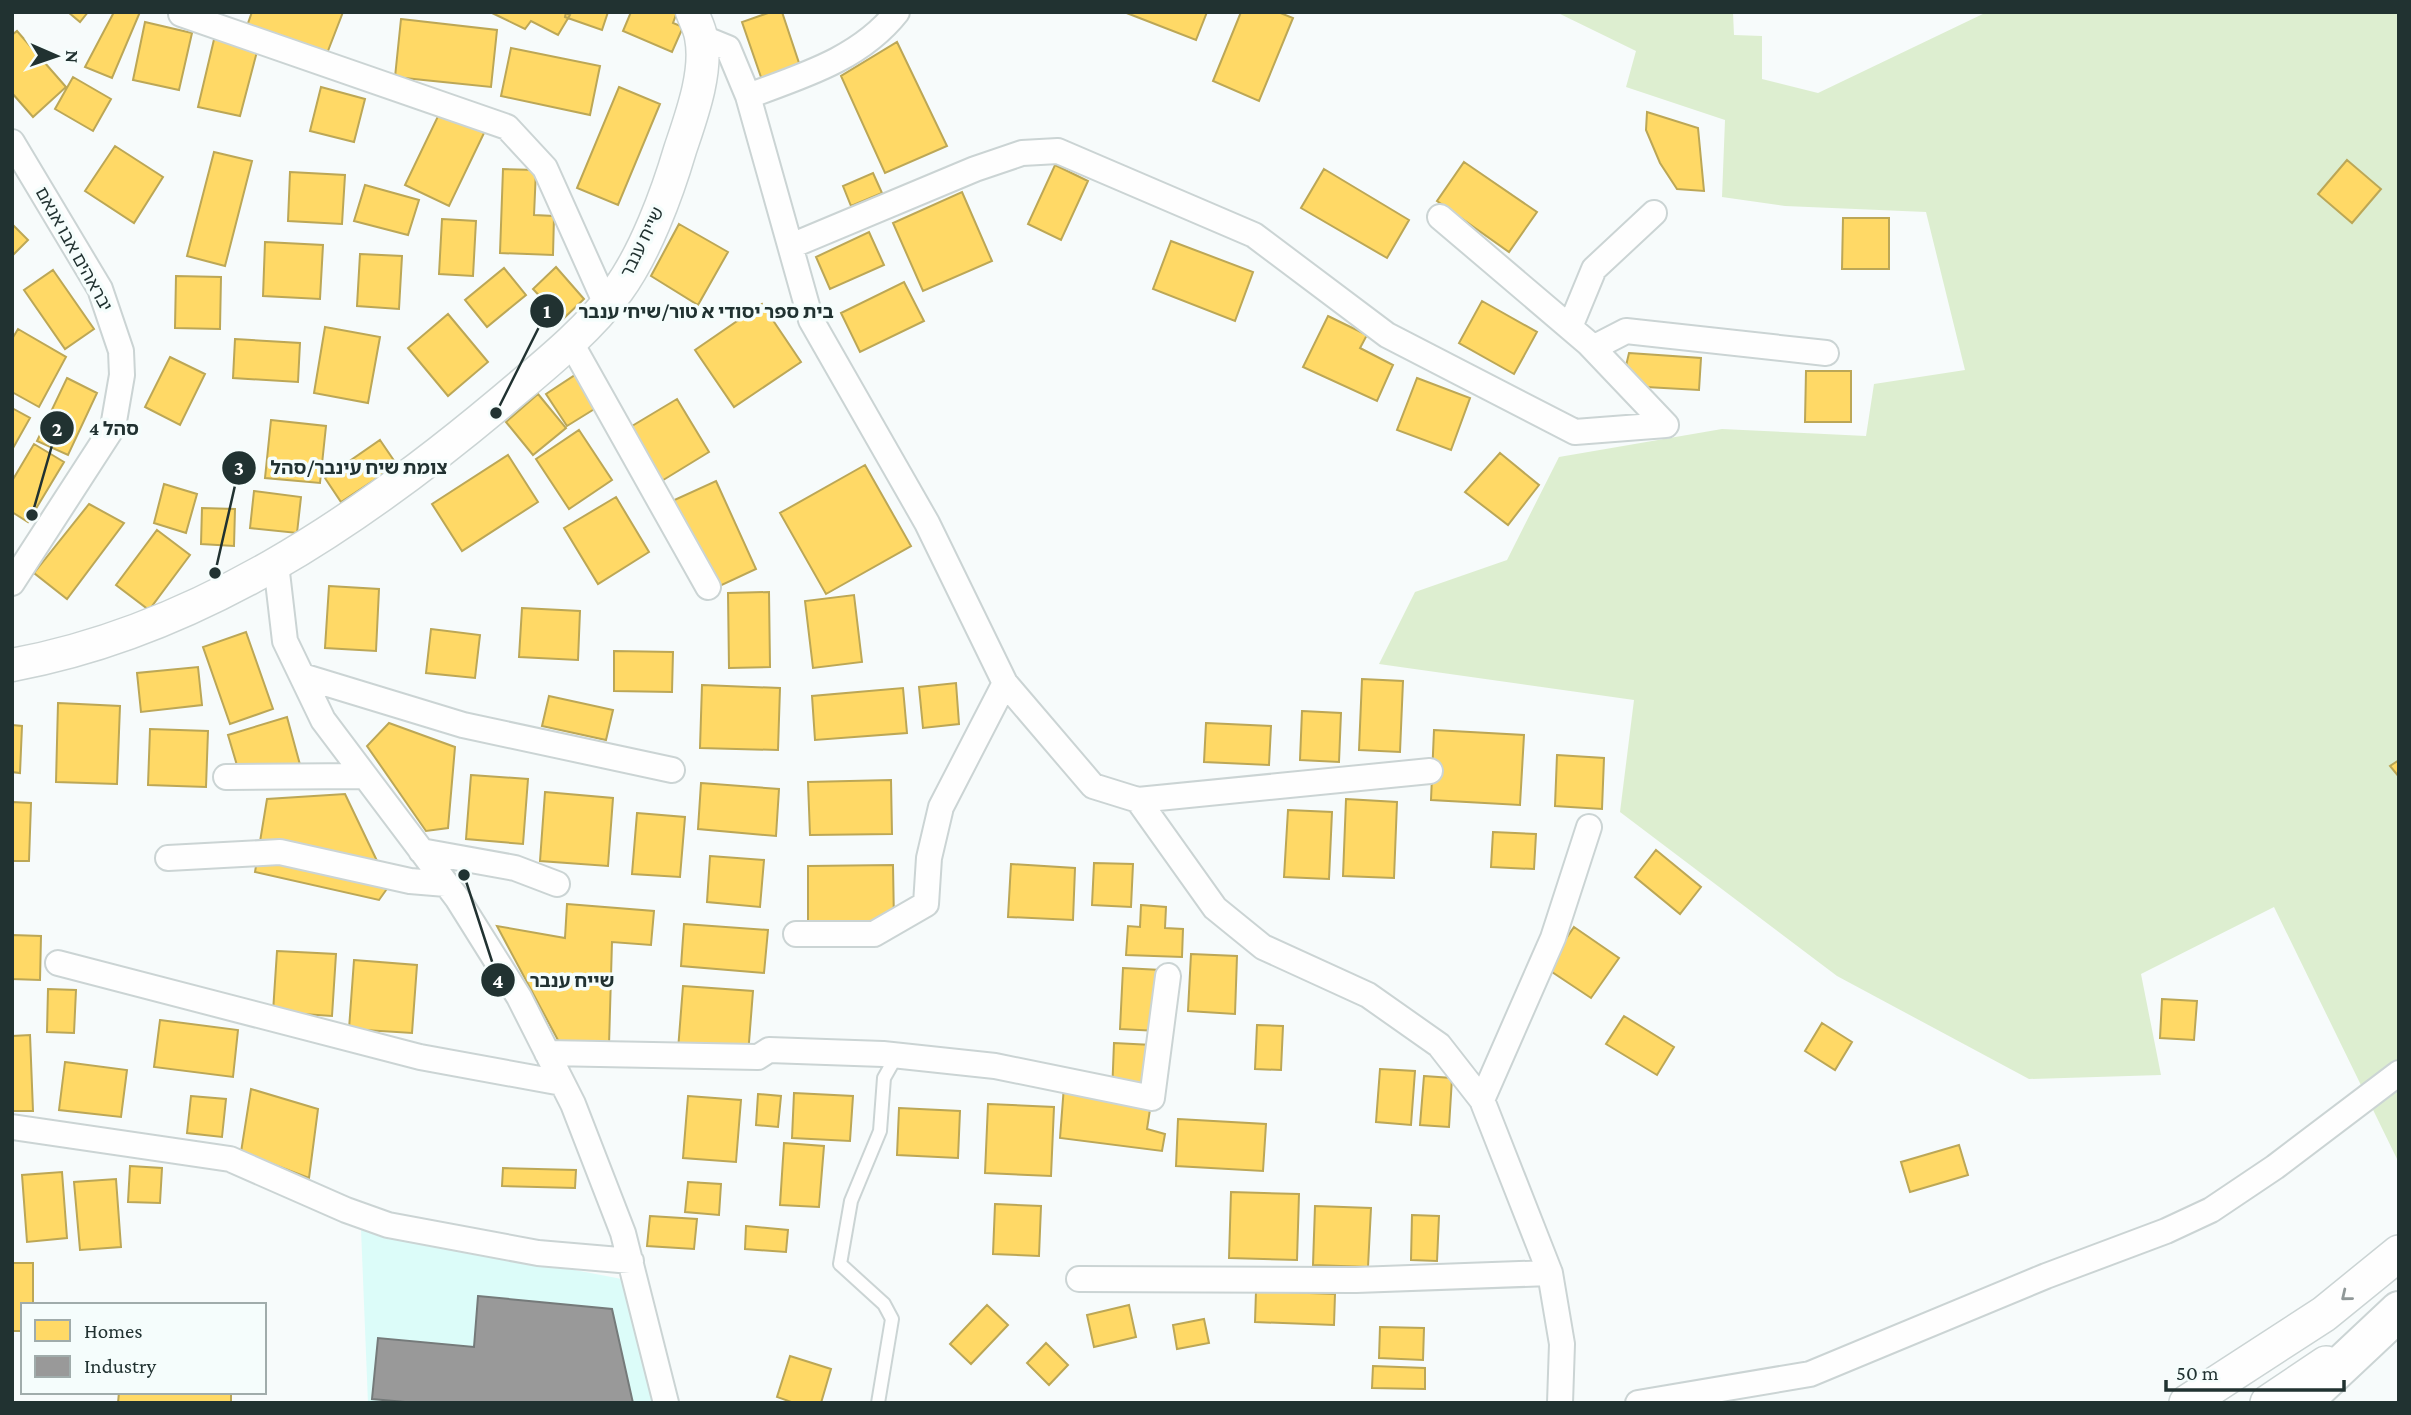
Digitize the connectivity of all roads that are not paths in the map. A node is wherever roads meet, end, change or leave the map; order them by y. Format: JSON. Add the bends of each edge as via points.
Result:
{"nodes":[{"id":1,"x":897,"y":12,"type":"edge"},
{"id":2,"x":181,"y":14,"type":"dead end"},
{"id":3,"x":696,"y":25,"type":"edge"},
{"id":4,"x":748,"y":96,"type":"junction"},
{"id":5,"x":12,"y":142,"type":"edge"},
{"id":6,"x":1654,"y":214,"type":"dead end"},
{"id":7,"x":1440,"y":218,"type":"dead end"},
{"id":8,"x":791,"y":247,"type":"junction"},
{"id":9,"x":606,"y":304,"type":"junction"},
{"id":10,"x":1570,"y":327,"type":"junction"},
{"id":11,"x":570,"y":341,"type":"junction"},
{"id":12,"x":1593,"y":348,"type":"junction"},
{"id":13,"x":1826,"y":353,"type":"dead end"},
{"id":14,"x":276,"y":564,"type":"junction"},
{"id":15,"x":12,"y":583,"type":"edge"},
{"id":16,"x":708,"y":587,"type":"dead end"},
{"id":17,"x":12,"y":665,"type":"edge"},
{"id":18,"x":302,"y":676,"type":"junction"},
{"id":19,"x":1005,"y":683,"type":"junction"},
{"id":20,"x":672,"y":771,"type":"dead end"},
{"id":21,"x":1430,"y":771,"type":"dead end"},
{"id":22,"x":363,"y":776,"type":"junction"},
{"id":23,"x":226,"y":777,"type":"dead end"},
{"id":24,"x":1138,"y":800,"type":"junction"},
{"id":25,"x":1589,"y":827,"type":"dead end"},
{"id":26,"x":421,"y":851,"type":"junction"},
{"id":27,"x":168,"y":858,"type":"dead end"},
{"id":28,"x":446,"y":884,"type":"junction"},
{"id":29,"x":557,"y":884,"type":"dead end"},
{"id":30,"x":796,"y":934,"type":"dead end"},
{"id":31,"x":58,"y":962,"type":"dead end"},
{"id":32,"x":1168,"y":976,"type":"dead end"},
{"id":33,"x":547,"y":1053,"type":"junction"},
{"id":34,"x":897,"y":1055,"type":"junction"},
{"id":35,"x":2399,"y":1073,"type":"edge"},
{"id":36,"x":562,"y":1083,"type":"junction"},
{"id":37,"x":1482,"y":1100,"type":"junction"},
{"id":38,"x":12,"y":1128,"type":"edge"},
{"id":39,"x":2399,"y":1253,"type":"edge"},
{"id":40,"x":631,"y":1261,"type":"junction"},
{"id":41,"x":1550,"y":1273,"type":"junction"},
{"id":42,"x":1079,"y":1279,"type":"dead end"},
{"id":43,"x":2399,"y":1309,"type":"edge"},
{"id":44,"x":666,"y":1403,"type":"edge"},
{"id":45,"x":878,"y":1403,"type":"edge"},
{"id":46,"x":1560,"y":1403,"type":"edge"},
{"id":47,"x":1638,"y":1403,"type":"edge"},
{"id":48,"x":2186,"y":1403,"type":"edge"},
{"id":49,"x":2268,"y":1403,"type":"edge"},
{"id":50,"x":2301,"y":1403,"type":"edge"}],
"edges":[{"from":1,"to":4,"type":"street","via":[[856,50],[822,69]]},
{"from":2,"to":9,"type":"street","via":[[507,127],[545,168]]},
{"from":3,"to":4,"type":"street","via":[[728,48]]},
{"from":3,"to":9,"type":"street","name":"שייח ענבר","via":[[701,71],[690,121],[638,253]]},
{"from":4,"to":8,"type":"street"},
{"from":5,"to":15,"type":"street","name":"יבראהים אבו אנאם","via":[[100,289],[121,351],[122,375],[113,427]]},
{"from":6,"to":10,"type":"street","via":[[1594,269]]},
{"from":7,"to":10,"type":"street"},
{"from":8,"to":12,"type":"street","via":[[975,169],[1022,153],[1058,151],[1254,235],[1387,335],[1575,432],[1666,425]]},
{"from":8,"to":19,"type":"street","via":[[811,320],[927,523]]},
{"from":9,"to":11,"type":"street","name":"שייח ענבר"},
{"from":10,"to":12,"type":"street"},
{"from":11,"to":14,"type":"street","name":"שייח ענבר","via":[[444,450]]},
{"from":11,"to":16,"type":"street"},
{"from":12,"to":13,"type":"street","via":[[1626,331]]},
{"from":14,"to":17,"type":"street","name":"שייח ענבר","via":[[224,594],[138,630],[96,646]]},
{"from":14,"to":18,"type":"street","via":[[285,641]]},
{"from":18,"to":20,"type":"street","via":[[463,725]]},
{"from":18,"to":22,"type":"street","via":[[323,720]]},
{"from":19,"to":24,"type":"street","via":[[1093,786]]},
{"from":19,"to":30,"type":"street","via":[[941,807],[929,858],[926,904],[874,934]]},
{"from":21,"to":24,"type":"street"},
{"from":22,"to":23,"type":"street"},
{"from":22,"to":26,"type":"street"},
{"from":24,"to":37,"type":"street","via":[[1215,908],[1263,947],[1368,995],[1429,1037]]},
{"from":25,"to":37,"type":"street","via":[[1553,938]]},
{"from":26,"to":28,"type":"street"},
{"from":26,"to":29,"type":"street","via":[[514,868]]},
{"from":27,"to":28,"type":"street","via":[[280,852],[410,881]]},
{"from":28,"to":33,"type":"street","via":[[519,996]]},
{"from":31,"to":36,"type":"street","via":[[420,1057]]},
{"from":32,"to":34,"type":"street","via":[[1152,1098],[995,1066]]},
{"from":33,"to":34,"type":"street","via":[[758,1056],[769,1049]]},
{"from":33,"to":36,"type":"street"},
{"from":34,"to":45,"type":"lane","via":[[884,1077],[880,1131],[851,1201],[840,1264],[884,1304],[892,1319]]},
{"from":35,"to":47,"type":"street","via":[[2211,1210],[2166,1231],[1810,1374]]},
{"from":36,"to":40,"type":"street"},
{"from":37,"to":41,"type":"street"},
{"from":38,"to":40,"type":"street","via":[[230,1159],[388,1225],[538,1253]]},
{"from":39,"to":48,"type":"main road","one_way":true,"via":[[2314,1321]]},
{"from":40,"to":44,"type":"street"},
{"from":41,"to":42,"type":"street","via":[[1356,1280]]},
{"from":41,"to":46,"type":"street","via":[[1562,1344]]},
{"from":43,"to":49,"type":"main road"},
{"from":43,"to":50,"type":"highway"}]}
